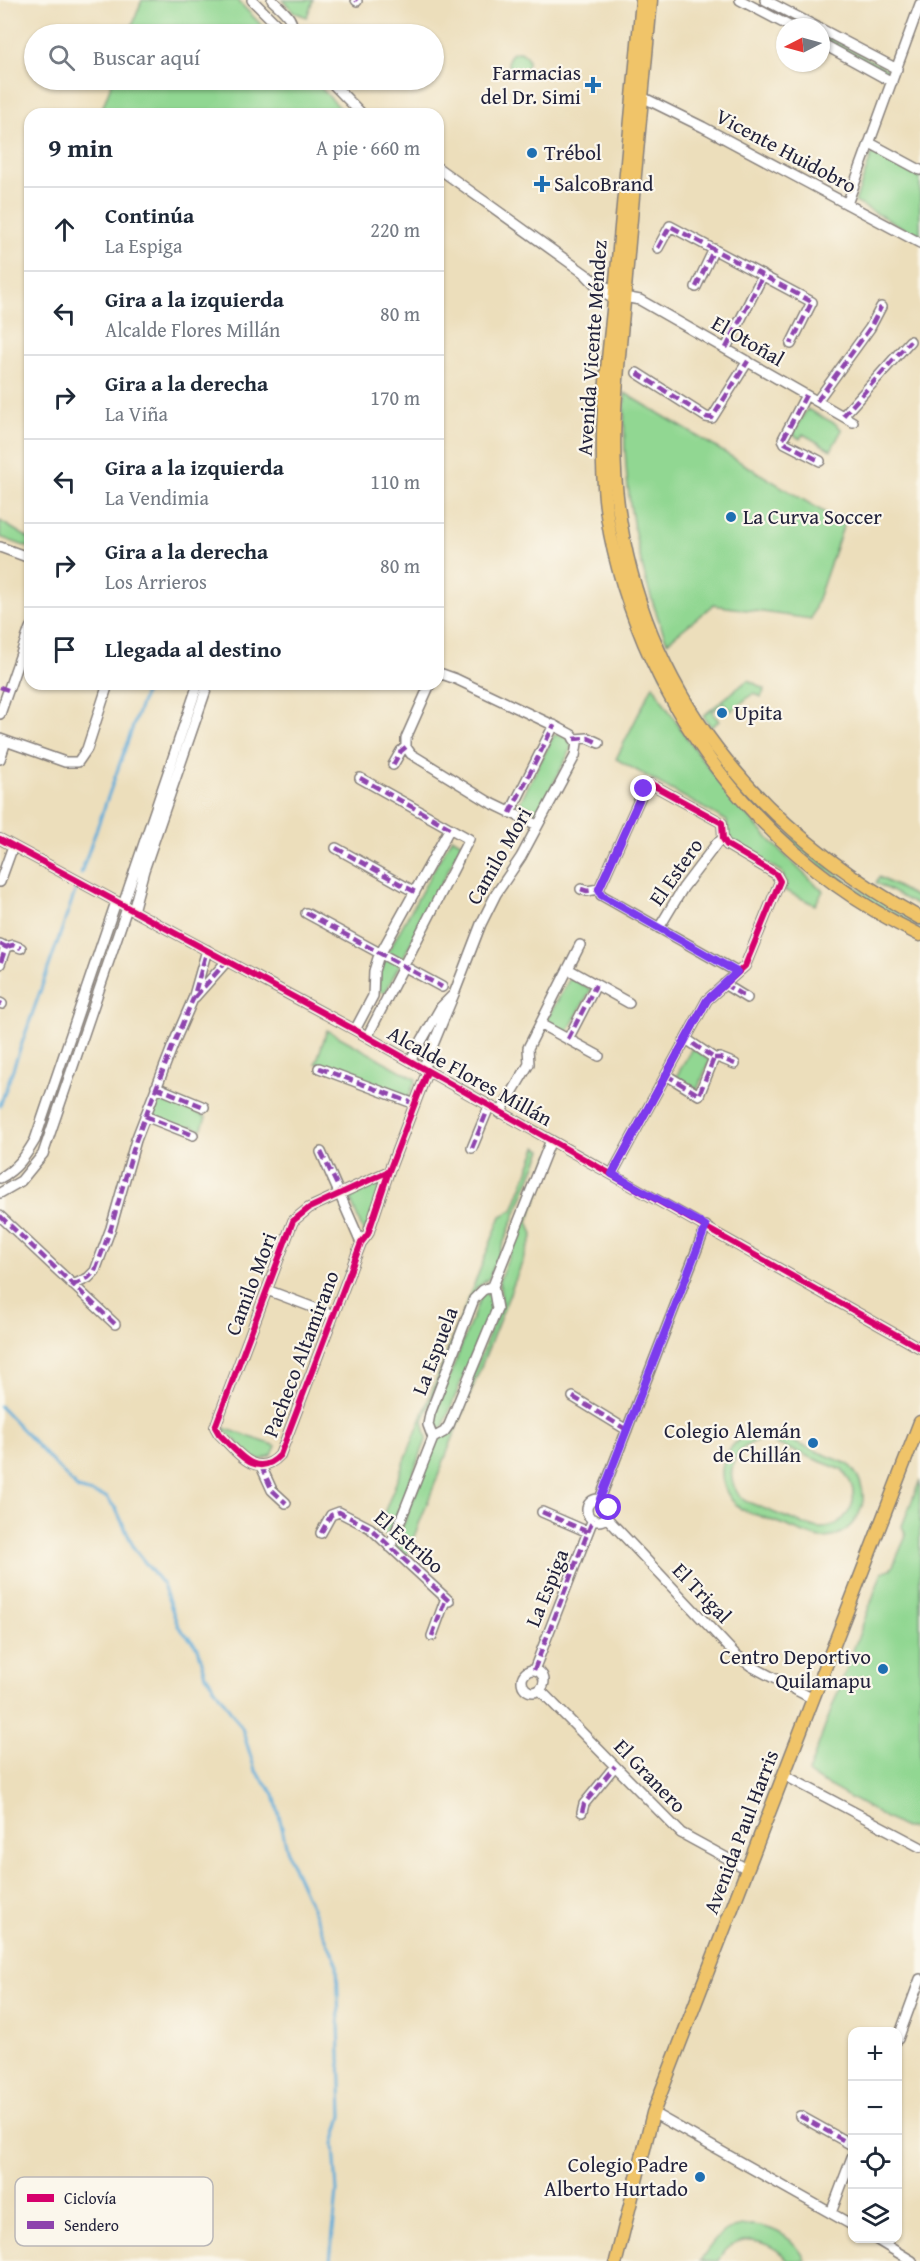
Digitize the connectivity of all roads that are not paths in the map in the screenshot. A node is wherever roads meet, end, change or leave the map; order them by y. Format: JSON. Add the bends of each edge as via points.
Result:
{"nodes":[{"id":1,"x":252,"y":0,"type":"edge"},
{"id":2,"x":272,"y":0,"type":"edge"},
{"id":3,"x":642,"y":0,"type":"edge"},
{"id":4,"x":651,"y":0,"type":"edge"},
{"id":5,"x":740,"y":0,"type":"edge"},
{"id":6,"x":765,"y":0,"type":"edge"},
{"id":7,"x":262,"y":4,"type":"edge"},
{"id":8,"x":920,"y":4,"type":"edge"},
{"id":9,"x":796,"y":16,"type":"joint"},
{"id":10,"x":800,"y":18,"type":"edge"},
{"id":11,"x":776,"y":19,"type":"edge"},
{"id":12,"x":278,"y":24,"type":"edge"},
{"id":13,"x":292,"y":24,"type":"edge"},
{"id":14,"x":830,"y":34,"type":"edge"},
{"id":15,"x":830,"y":49,"type":"edge"},
{"id":16,"x":897,"y":69,"type":"junction"},
{"id":17,"x":892,"y":82,"type":"junction"},
{"id":18,"x":339,"y":90,"type":"edge"},
{"id":19,"x":638,"y":95,"type":"junction"},
{"id":20,"x":356,"y":108,"type":"edge"},
{"id":21,"x":870,"y":142,"type":"junction"},
{"id":22,"x":920,"y":170,"type":"edge"},
{"id":23,"x":444,"y":172,"type":"edge"},
{"id":24,"x":847,"y":204,"type":"junction"},
{"id":25,"x":920,"y":243,"type":"edge"},
{"id":26,"x":658,"y":248,"type":"dead end"},
{"id":27,"x":714,"y":249,"type":"junction"},
{"id":28,"x":763,"y":276,"type":"junction"},
{"id":29,"x":696,"y":287,"type":"dead end"},
{"id":30,"x":618,"y":295,"type":"junction"},
{"id":31,"x":882,"y":308,"type":"dead end"},
{"id":32,"x":910,"y":341,"type":"dead end"},
{"id":33,"x":791,"y":344,"type":"dead end"},
{"id":34,"x":726,"y":348,"type":"junction"},
{"id":35,"x":747,"y":361,"type":"junction"},
{"id":36,"x":637,"y":373,"type":"dead end"},
{"id":37,"x":806,"y":395,"type":"junction"},
{"id":38,"x":817,"y":401,"type":"junction"},
{"id":39,"x":843,"y":417,"type":"junction"},
{"id":40,"x":853,"y":422,"type":"dead end"},
{"id":41,"x":820,"y":461,"type":"dead end"},
{"id":42,"x":0,"y":547,"type":"edge"},
{"id":43,"x":24,"y":556,"type":"edge"},
{"id":44,"x":24,"y":642,"type":"edge"},
{"id":45,"x":444,"y":675,"type":"edge"},
{"id":46,"x":4,"y":688,"type":"edge"},
{"id":47,"x":106,"y":690,"type":"edge"},
{"id":48,"x":196,"y":690,"type":"edge"},
{"id":49,"x":206,"y":690,"type":"edge"},
{"id":50,"x":427,"y":690,"type":"edge"},
{"id":51,"x":0,"y":714,"type":"edge"},
{"id":52,"x":554,"y":725,"type":"junction"},
{"id":53,"x":574,"y":739,"type":"junction"},
{"id":54,"x":3,"y":740,"type":"edge"},
{"id":55,"x":599,"y":743,"type":"dead end"},
{"id":56,"x":405,"y":747,"type":"junction"},
{"id":57,"x":0,"y":759,"type":"edge"},
{"id":58,"x":393,"y":765,"type":"dead end"},
{"id":59,"x":360,"y":778,"type":"dead end"},
{"id":60,"x":510,"y":813,"type":"junction"},
{"id":61,"x":537,"y":825,"type":"junction"},
{"id":62,"x":450,"y":828,"type":"junction"},
{"id":63,"x":0,"y":839,"type":"edge"},
{"id":64,"x":723,"y":839,"type":"junction"},
{"id":65,"x":13,"y":846,"type":"junction"},
{"id":66,"x":336,"y":848,"type":"dead end"},
{"id":67,"x":0,"y":882,"type":"edge"},
{"id":68,"x":581,"y":889,"type":"dead end"},
{"id":69,"x":599,"y":889,"type":"junction"},
{"id":70,"x":415,"y":891,"type":"junction"},
{"id":71,"x":125,"y":907,"type":"junction"},
{"id":72,"x":306,"y":913,"type":"dead end"},
{"id":73,"x":920,"y":918,"type":"edge"},
{"id":74,"x":659,"y":928,"type":"junction"},
{"id":75,"x":920,"y":935,"type":"edge"},
{"id":76,"x":580,"y":945,"type":"dead end"},
{"id":77,"x":3,"y":946,"type":"edge"},
{"id":78,"x":21,"y":948,"type":"dead end"},
{"id":79,"x":207,"y":950,"type":"junction"},
{"id":80,"x":381,"y":954,"type":"junction"},
{"id":81,"x":227,"y":961,"type":"junction"},
{"id":82,"x":0,"y":964,"type":"edge"},
{"id":83,"x":403,"y":966,"type":"junction"},
{"id":84,"x":568,"y":969,"type":"junction"},
{"id":85,"x":737,"y":972,"type":"junction"},
{"id":86,"x":724,"y":984,"type":"junction"},
{"id":87,"x":596,"y":985,"type":"junction"},
{"id":88,"x":442,"y":987,"type":"dead end"},
{"id":89,"x":454,"y":994,"type":"junction"},
{"id":90,"x":747,"y":998,"type":"dead end"},
{"id":91,"x":193,"y":999,"type":"junction"},
{"id":92,"x":629,"y":1003,"type":"dead end"},
{"id":93,"x":540,"y":1024,"type":"junction"},
{"id":94,"x":354,"y":1030,"type":"junction"},
{"id":95,"x":367,"y":1037,"type":"junction"},
{"id":96,"x":568,"y":1039,"type":"junction"},
{"id":97,"x":686,"y":1039,"type":"junction"},
{"id":98,"x":599,"y":1056,"type":"dead end"},
{"id":99,"x":714,"y":1058,"type":"junction"},
{"id":100,"x":410,"y":1061,"type":"junction"},
{"id":101,"x":735,"y":1064,"type":"dead end"},
{"id":102,"x":319,"y":1068,"type":"dead end"},
{"id":103,"x":425,"y":1070,"type":"junction"},
{"id":104,"x":666,"y":1075,"type":"junction"},
{"id":105,"x":156,"y":1087,"type":"junction"},
{"id":106,"x":416,"y":1104,"type":"junction"},
{"id":107,"x":204,"y":1107,"type":"dead end"},
{"id":108,"x":489,"y":1107,"type":"junction"},
{"id":109,"x":500,"y":1113,"type":"junction"},
{"id":110,"x":145,"y":1116,"type":"junction"},
{"id":111,"x":193,"y":1135,"type":"dead end"},
{"id":112,"x":551,"y":1140,"type":"junction"},
{"id":113,"x":472,"y":1148,"type":"dead end"},
{"id":114,"x":321,"y":1152,"type":"dead end"},
{"id":115,"x":389,"y":1171,"type":"junction"},
{"id":116,"x":612,"y":1174,"type":"junction"},
{"id":117,"x":0,"y":1178,"type":"edge"},
{"id":118,"x":0,"y":1193,"type":"edge"},
{"id":119,"x":341,"y":1193,"type":"junction"},
{"id":120,"x":0,"y":1216,"type":"edge"},
{"id":121,"x":706,"y":1226,"type":"junction"},
{"id":122,"x":361,"y":1243,"type":"junction"},
{"id":123,"x":73,"y":1285,"type":"junction"},
{"id":124,"x":493,"y":1286,"type":"junction"},
{"id":125,"x":267,"y":1290,"type":"junction"},
{"id":126,"x":333,"y":1316,"type":"junction"},
{"id":127,"x":115,"y":1324,"type":"dead end"},
{"id":128,"x":920,"y":1348,"type":"edge"},
{"id":129,"x":573,"y":1397,"type":"dead end"},
{"id":130,"x":920,"y":1422,"type":"edge"},
{"id":131,"x":627,"y":1430,"type":"junction"},
{"id":132,"x":433,"y":1438,"type":"junction"},
{"id":133,"x":261,"y":1466,"type":"junction"},
{"id":134,"x":600,"y":1499,"type":"junction"},
{"id":135,"x":286,"y":1503,"type":"dead end"},
{"id":136,"x":542,"y":1512,"type":"dead end"},
{"id":137,"x":606,"y":1517,"type":"junction"},
{"id":138,"x":593,"y":1519,"type":"junction"},
{"id":139,"x":588,"y":1532,"type":"junction"},
{"id":140,"x":321,"y":1533,"type":"dead end"},
{"id":141,"x":390,"y":1547,"type":"junction"},
{"id":142,"x":432,"y":1636,"type":"dead end"},
{"id":143,"x":534,"y":1670,"type":"junction"},
{"id":144,"x":540,"y":1690,"type":"junction"},
{"id":145,"x":813,"y":1699,"type":"junction"},
{"id":146,"x":615,"y":1766,"type":"junction"},
{"id":147,"x":784,"y":1774,"type":"junction"},
{"id":148,"x":582,"y":1812,"type":"dead end"},
{"id":149,"x":920,"y":1847,"type":"edge"},
{"id":150,"x":747,"y":1869,"type":"junction"},
{"id":151,"x":920,"y":1979,"type":"edge"},
{"id":152,"x":902,"y":2027,"type":"edge"},
{"id":153,"x":653,"y":2113,"type":"junction"},
{"id":154,"x":800,"y":2116,"type":"dead end"},
{"id":155,"x":848,"y":2143,"type":"edge"},
{"id":156,"x":848,"y":2168,"type":"edge"},
{"id":157,"x":831,"y":2213,"type":"junction"},
{"id":158,"x":848,"y":2223,"type":"edge"},
{"id":159,"x":882,"y":2243,"type":"edge"},
{"id":160,"x":616,"y":2261,"type":"edge"},
{"id":161,"x":912,"y":2261,"type":"edge"}],
"edges":[{"from":1,"to":7,"type":"street"},
{"from":2,"to":13,"type":"street"},
{"from":3,"to":19,"type":"main road","name":"Avenida Vicente Méndez"},
{"from":4,"to":19,"type":"main road","name":"Avenida Vicente Méndez"},
{"from":5,"to":11,"type":"street"},
{"from":6,"to":9,"type":"street"},
{"from":7,"to":12,"type":"street"},
{"from":8,"to":16,"type":"street"},
{"from":9,"to":10,"type":"street"},
{"from":14,"to":16,"type":"street"},
{"from":15,"to":17,"type":"street"},
{"from":16,"to":17,"type":"street"},
{"from":17,"to":21,"type":"street"},
{"from":18,"to":20,"type":"street"},
{"from":19,"to":24,"type":"street","name":"Vicente Huidobro"},
{"from":19,"to":30,"type":"main road","name":"Avenida Vicente Méndez"},
{"from":21,"to":22,"type":"street"},
{"from":21,"to":24,"type":"street"},
{"from":23,"to":30,"type":"street","name":"El Otoñal"},
{"from":24,"to":25,"type":"street","name":"Vicente Huidobro"},
{"from":26,"to":27,"type":"street","via":[[670,226]]},
{"from":27,"to":28,"type":"street"},
{"from":27,"to":29,"type":"street"},
{"from":28,"to":33,"type":"street","via":[[812,302]]},
{"from":28,"to":34,"type":"street"},
{"from":30,"to":34,"type":"street","name":"El Otoñal","via":[[640,300]]},
{"from":30,"to":73,"type":"main road","name":"Avenida Vicente Méndez","via":[[615,480],[632,579],[659,652],[685,703],[728,764],[786,825],[852,877]]},
{"from":30,"to":75,"type":"main road","name":"Avenida Vicente Méndez","via":[[602,433],[605,500],[624,590],[655,669],[701,748],[764,823],[841,889]]},
{"from":31,"to":38,"type":"street"},
{"from":32,"to":39,"type":"street"},
{"from":34,"to":35,"type":"street","name":"El Otoñal"},
{"from":35,"to":36,"type":"street","via":[[712,418]]},
{"from":35,"to":37,"type":"street","name":"El Otoñal"},
{"from":37,"to":38,"type":"street","name":"El Otoñal"},
{"from":37,"to":41,"type":"street","via":[[783,439],[785,444]]},
{"from":38,"to":39,"type":"street","name":"El Otoñal"},
{"from":39,"to":40,"type":"street","name":"El Otoñal"},
{"from":42,"to":43,"type":"street"},
{"from":44,"to":46,"type":"street"},
{"from":45,"to":52,"type":"street"},
{"from":46,"to":51,"type":"street"},
{"from":47,"to":54,"type":"street","via":[[87,749],[78,762],[64,762]]},
{"from":48,"to":71,"type":"street"},
{"from":49,"to":71,"type":"street","via":[[144,870]]},
{"from":50,"to":56,"type":"street"},
{"from":52,"to":53,"type":"street"},
{"from":52,"to":60,"type":"street"},
{"from":53,"to":55,"type":"street","via":[[588,738]]},
{"from":53,"to":61,"type":"street","name":"Camilo Mori","via":[[575,756]]},
{"from":54,"to":57,"type":"street"},
{"from":56,"to":58,"type":"street"},
{"from":56,"to":60,"type":"street"},
{"from":59,"to":62,"type":"street"},
{"from":60,"to":61,"type":"street"},
{"from":61,"to":89,"type":"street","name":"Camilo Mori","via":[[481,924]]},
{"from":62,"to":70,"type":"street"},
{"from":62,"to":83,"type":"street","via":[[469,839]]},
{"from":63,"to":65,"type":"street","name":"Alcalde Flores Millán"},
{"from":64,"to":69,"type":"street","via":[[722,823],[651,784],[644,789]]},
{"from":64,"to":74,"type":"street","name":"El Estero","via":[[683,888]]},
{"from":64,"to":85,"type":"street","via":[[776,874],[780,881],[749,958]]},
{"from":65,"to":67,"type":"street"},
{"from":65,"to":71,"type":"street","name":"Alcalde Flores Millán"},
{"from":66,"to":70,"type":"street"},
{"from":68,"to":69,"type":"street"},
{"from":69,"to":74,"type":"street","via":[[601,895]]},
{"from":70,"to":80,"type":"street"},
{"from":71,"to":79,"type":"street","name":"Alcalde Flores Millán"},
{"from":71,"to":117,"type":"street","via":[[35,1140],[23,1161]]},
{"from":71,"to":118,"type":"street","via":[[43,1154],[21,1181]]},
{"from":72,"to":80,"type":"street"},
{"from":74,"to":85,"type":"street"},
{"from":76,"to":84,"type":"street"},
{"from":77,"to":78,"type":"street"},
{"from":77,"to":82,"type":"street"},
{"from":79,"to":81,"type":"street","name":"Alcalde Flores Millán"},
{"from":79,"to":91,"type":"street"},
{"from":80,"to":83,"type":"street"},
{"from":80,"to":94,"type":"street","via":[[374,971],[373,996]]},
{"from":81,"to":91,"type":"street"},
{"from":81,"to":94,"type":"street","name":"Alcalde Flores Millán"},
{"from":83,"to":88,"type":"street"},
{"from":83,"to":95,"type":"street"},
{"from":84,"to":87,"type":"street"},
{"from":84,"to":93,"type":"street"},
{"from":85,"to":86,"type":"street"},
{"from":86,"to":90,"type":"street"},
{"from":86,"to":97,"type":"street","via":[[707,1000]]},
{"from":87,"to":92,"type":"street"},
{"from":87,"to":96,"type":"street"},
{"from":89,"to":100,"type":"street","name":"Camilo Mori","via":[[441,1006]]},
{"from":89,"to":103,"type":"street","name":"Camilo Mori"},
{"from":91,"to":105,"type":"street"},
{"from":93,"to":96,"type":"street"},
{"from":93,"to":109,"type":"street","via":[[528,1048],[529,1064]]},
{"from":94,"to":95,"type":"street","name":"Alcalde Flores Millán"},
{"from":95,"to":100,"type":"street","name":"Alcalde Flores Millán"},
{"from":96,"to":98,"type":"street"},
{"from":97,"to":99,"type":"street"},
{"from":97,"to":104,"type":"street"},
{"from":99,"to":101,"type":"street"},
{"from":99,"to":104,"type":"street","via":[[699,1095]]},
{"from":100,"to":103,"type":"street","name":"Alcalde Flores Millán"},
{"from":102,"to":106,"type":"street"},
{"from":103,"to":106,"type":"street","name":"Camilo Mori"},
{"from":103,"to":108,"type":"street","name":"Alcalde Flores Millán"},
{"from":104,"to":116,"type":"street"},
{"from":105,"to":107,"type":"street"},
{"from":105,"to":110,"type":"street"},
{"from":106,"to":115,"type":"street","name":"Camilo Mori"},
{"from":108,"to":109,"type":"street","name":"Alcalde Flores Millán"},
{"from":108,"to":113,"type":"street"},
{"from":109,"to":112,"type":"street","name":"Alcalde Flores Millán"},
{"from":110,"to":111,"type":"street"},
{"from":110,"to":123,"type":"street","via":[[95,1271]]},
{"from":112,"to":116,"type":"street","name":"Alcalde Flores Millán"},
{"from":112,"to":124,"type":"street","name":"La Espuela"},
{"from":114,"to":119,"type":"street"},
{"from":115,"to":119,"type":"street","name":"Camilo Mori"},
{"from":115,"to":122,"type":"street","name":"Camilo Mori","via":[[368,1234]]},
{"from":116,"to":121,"type":"street","name":"Alcalde Flores Millán"},
{"from":119,"to":122,"type":"street"},
{"from":119,"to":125,"type":"street","name":"Camilo Mori","via":[[309,1208],[293,1221]]},
{"from":120,"to":123,"type":"street"},
{"from":121,"to":128,"type":"street","name":"Alcalde Flores Millán"},
{"from":121,"to":131,"type":"street","name":"La Espiga"},
{"from":122,"to":126,"type":"street","name":"Pacheco Altamirano"},
{"from":123,"to":127,"type":"street"},
{"from":124,"to":132,"type":"street","name":"La Espuela","via":[[496,1308],[449,1425]]},
{"from":124,"to":132,"type":"street","name":"La Espuela","via":[[474,1299],[429,1414]]},
{"from":125,"to":126,"type":"street"},
{"from":125,"to":133,"type":"street","name":"Camilo Mori","via":[[215,1427],[251,1464]]},
{"from":126,"to":133,"type":"street","name":"Pacheco Altamirano","via":[[280,1455]]},
{"from":129,"to":131,"type":"street"},
{"from":130,"to":145,"type":"main road","name":"Avenida Paul Harris"},
{"from":131,"to":134,"type":"street","name":"La Espiga"},
{"from":132,"to":141,"type":"street","name":"La Espuela"},
{"from":133,"to":135,"type":"street","via":[[272,1490]]},
{"from":134,"to":137,"type":"street","via":[[609,1508]]},
{"from":134,"to":138,"type":"street","name":"La Espiga","via":[[587,1508]]},
{"from":136,"to":139,"type":"street"},
{"from":137,"to":138,"type":"street"},
{"from":137,"to":145,"type":"street","name":"El Trigal","via":[[735,1654]]},
{"from":138,"to":139,"type":"street","name":"La Espiga"},
{"from":139,"to":143,"type":"street","name":"La Espiga"},
{"from":140,"to":141,"type":"street","name":"El Estribo","via":[[331,1515],[339,1512],[370,1528]]},
{"from":141,"to":142,"type":"street","name":"El Estribo","via":[[448,1600]]},
{"from":143,"to":144,"type":"street","via":[[543,1676]]},
{"from":143,"to":144,"type":"street","name":"La Espiga","via":[[524,1675],[522,1685],[530,1692]]},
{"from":144,"to":146,"type":"street","name":"El Granero"},
{"from":145,"to":147,"type":"main road","name":"Avenida Paul Harris"},
{"from":146,"to":148,"type":"street","via":[[584,1804]]},
{"from":146,"to":150,"type":"street","name":"El Granero","via":[[681,1833]]},
{"from":147,"to":149,"type":"street"},
{"from":147,"to":150,"type":"main road","name":"Avenida Paul Harris"},
{"from":150,"to":153,"type":"main road","name":"Avenida Paul Harris"},
{"from":151,"to":152,"type":"street"},
{"from":153,"to":157,"type":"street"},
{"from":153,"to":160,"type":"main road","name":"Avenida Paul Harris"},
{"from":154,"to":155,"type":"street"},
{"from":156,"to":157,"type":"street"},
{"from":157,"to":158,"type":"street"},
{"from":159,"to":161,"type":"street"}]}
